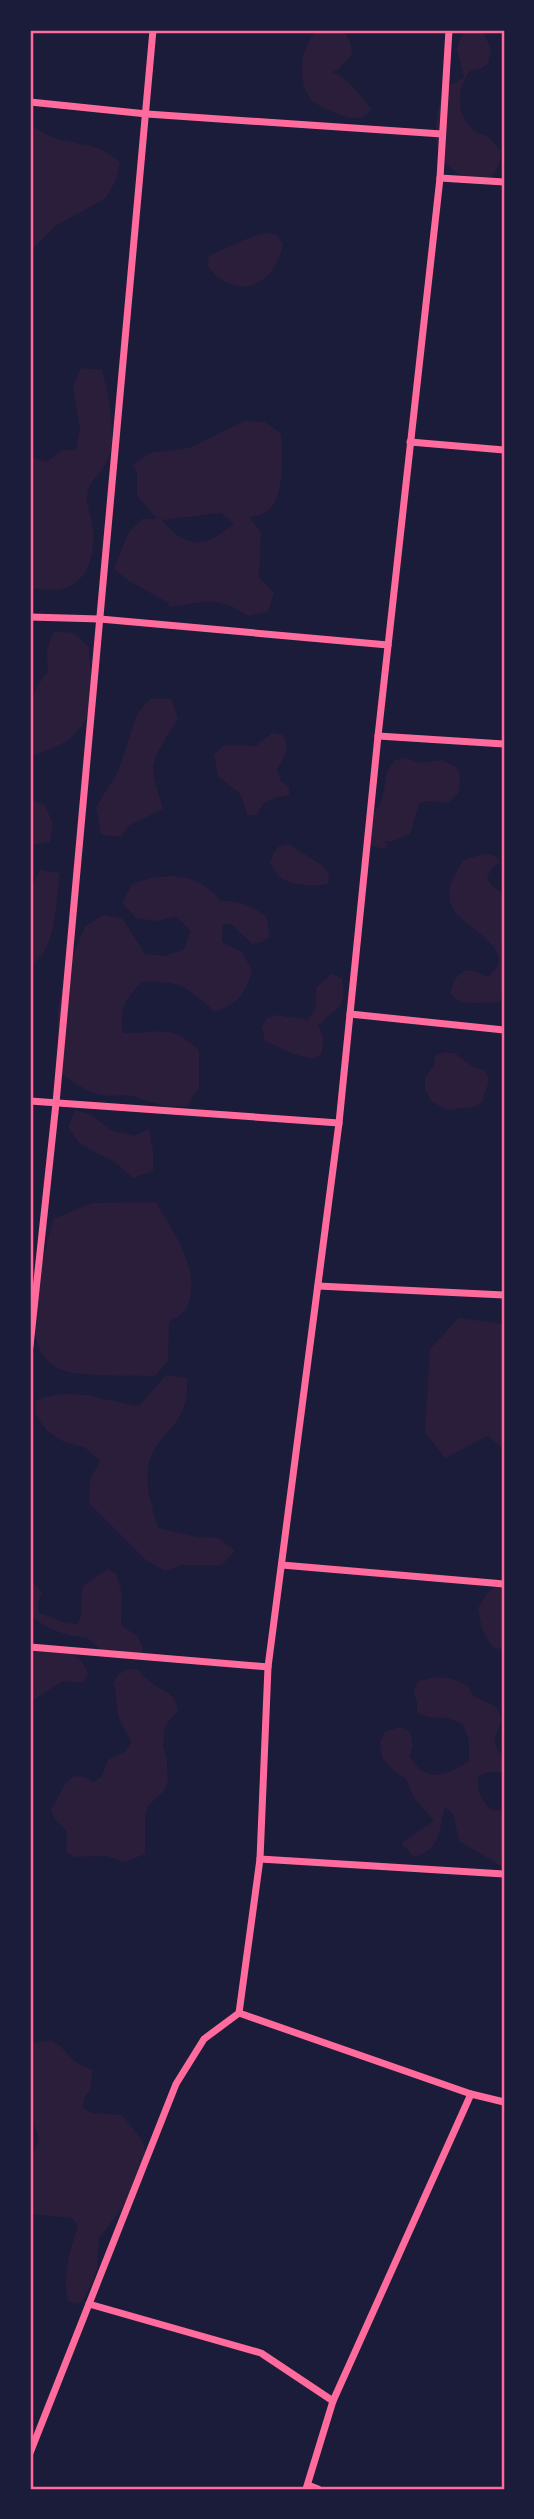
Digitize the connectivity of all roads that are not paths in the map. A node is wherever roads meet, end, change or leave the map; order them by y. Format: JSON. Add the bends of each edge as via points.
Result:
{"nodes":[{"id":1,"x":153,"y":30,"type":"edge"},
{"id":2,"x":449,"y":30,"type":"edge"},
{"id":3,"x":30,"y":102,"type":"edge"},
{"id":4,"x":147,"y":114,"type":"junction"},
{"id":5,"x":442,"y":134,"type":"junction"},
{"id":6,"x":440,"y":178,"type":"junction"},
{"id":7,"x":504,"y":182,"type":"edge"},
{"id":8,"x":410,"y":442,"type":"junction"},
{"id":9,"x":504,"y":450,"type":"edge"},
{"id":10,"x":30,"y":617,"type":"edge"},
{"id":11,"x":100,"y":619,"type":"junction"},
{"id":12,"x":388,"y":645,"type":"junction"},
{"id":13,"x":378,"y":736,"type":"junction"},
{"id":14,"x":504,"y":744,"type":"edge"},
{"id":15,"x":350,"y":1014,"type":"junction"},
{"id":16,"x":504,"y":1030,"type":"edge"},
{"id":17,"x":30,"y":1101,"type":"edge"},
{"id":18,"x":56,"y":1103,"type":"junction"},
{"id":19,"x":339,"y":1123,"type":"junction"},
{"id":20,"x":318,"y":1286,"type":"junction"},
{"id":21,"x":504,"y":1295,"type":"edge"},
{"id":22,"x":30,"y":1346,"type":"edge"},
{"id":23,"x":282,"y":1565,"type":"junction"},
{"id":24,"x":504,"y":1584,"type":"edge"},
{"id":25,"x":30,"y":1647,"type":"edge"},
{"id":26,"x":268,"y":1667,"type":"junction"},
{"id":27,"x":260,"y":1859,"type":"junction"},
{"id":28,"x":504,"y":1874,"type":"edge"},
{"id":29,"x":239,"y":2013,"type":"junction"},
{"id":30,"x":471,"y":2094,"type":"junction"},
{"id":31,"x":504,"y":2102,"type":"edge"},
{"id":32,"x":89,"y":2304,"type":"junction"},
{"id":33,"x":333,"y":2401,"type":"junction"},
{"id":34,"x":30,"y":2453,"type":"edge"},
{"id":35,"x":307,"y":2487,"type":"edge"},
{"id":36,"x":318,"y":2489,"type":"edge"}],
"edges":[{"from":1,"to":4,"type":"street"},
{"from":2,"to":5,"type":"street"},
{"from":3,"to":4,"type":"street"},
{"from":4,"to":5,"type":"street"},
{"from":4,"to":11,"type":"street"},
{"from":5,"to":6,"type":"street"},
{"from":6,"to":7,"type":"street"},
{"from":6,"to":8,"type":"street"},
{"from":8,"to":9,"type":"street"},
{"from":8,"to":12,"type":"street"},
{"from":10,"to":11,"type":"street"},
{"from":11,"to":12,"type":"street"},
{"from":11,"to":18,"type":"street"},
{"from":12,"to":13,"type":"street"},
{"from":13,"to":14,"type":"street"},
{"from":13,"to":15,"type":"street"},
{"from":15,"to":16,"type":"street"},
{"from":15,"to":19,"type":"street"},
{"from":17,"to":18,"type":"street"},
{"from":18,"to":19,"type":"street"},
{"from":18,"to":22,"type":"street"},
{"from":19,"to":20,"type":"street"},
{"from":20,"to":21,"type":"street"},
{"from":20,"to":23,"type":"street"},
{"from":23,"to":24,"type":"street"},
{"from":23,"to":26,"type":"street"},
{"from":25,"to":26,"type":"street"},
{"from":26,"to":27,"type":"street"},
{"from":27,"to":28,"type":"street"},
{"from":27,"to":29,"type":"street"},
{"from":29,"to":30,"type":"street"},
{"from":29,"to":32,"type":"street","via":[[204,2039],[176,2084]]},
{"from":30,"to":31,"type":"street"},
{"from":30,"to":33,"type":"street"},
{"from":32,"to":33,"type":"street","via":[[261,2353]]},
{"from":32,"to":34,"type":"street"},
{"from":33,"to":35,"type":"street"},
{"from":35,"to":36,"type":"street"}]}
